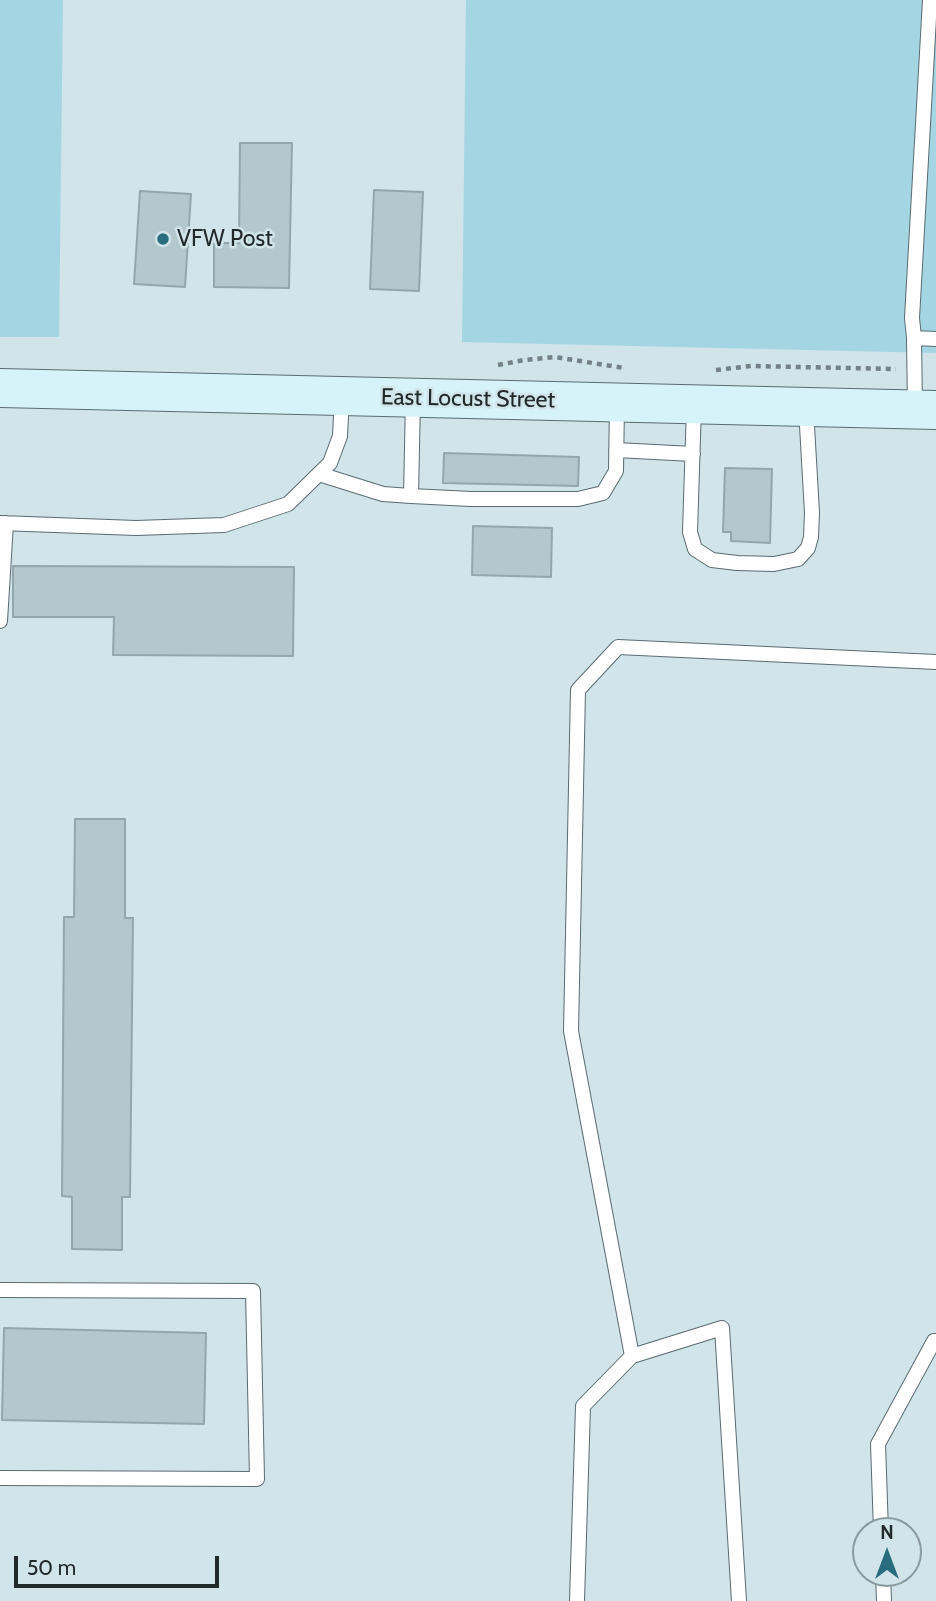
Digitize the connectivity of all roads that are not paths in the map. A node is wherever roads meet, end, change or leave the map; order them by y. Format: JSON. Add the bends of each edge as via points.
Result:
{"nodes":[{"id":1,"x":930,"y":0,"type":"edge"},
{"id":2,"x":914,"y":338,"type":"junction"},
{"id":3,"x":936,"y":338,"type":"edge"},
{"id":4,"x":0,"y":388,"type":"edge"},
{"id":5,"x":342,"y":396,"type":"junction"},
{"id":6,"x":413,"y":398,"type":"junction"},
{"id":7,"x":617,"y":403,"type":"junction"},
{"id":8,"x":694,"y":404,"type":"junction"},
{"id":9,"x":806,"y":407,"type":"junction"},
{"id":10,"x":926,"y":410,"type":"edge"},
{"id":11,"x":616,"y":450,"type":"junction"},
{"id":12,"x":693,"y":454,"type":"junction"},
{"id":13,"x":319,"y":474,"type":"junction"},
{"id":14,"x":411,"y":496,"type":"junction"},
{"id":15,"x":3,"y":523,"type":"edge"},
{"id":16,"x":0,"y":621,"type":"edge"},
{"id":17,"x":936,"y":662,"type":"edge"},
{"id":18,"x":0,"y":1290,"type":"edge"},
{"id":19,"x":936,"y":1341,"type":"edge"},
{"id":20,"x":632,"y":1356,"type":"junction"},
{"id":21,"x":0,"y":1478,"type":"edge"},
{"id":22,"x":881,"y":1517,"type":"edge"},
{"id":23,"x":577,"y":1601,"type":"edge"},
{"id":24,"x":739,"y":1601,"type":"edge"}],
"edges":[{"from":1,"to":2,"type":"lane"},
{"from":2,"to":3,"type":"lane"},
{"from":2,"to":10,"type":"lane"},
{"from":4,"to":5,"type":"main road","name":"East Locust Street"},
{"from":5,"to":6,"type":"main road","name":"East Locust Street"},
{"from":5,"to":13,"type":"lane","via":[[341,436],[331,463]]},
{"from":6,"to":7,"type":"main road","name":"East Locust Street"},
{"from":6,"to":14,"type":"lane"},
{"from":7,"to":8,"type":"main road","name":"East Locust Street"},
{"from":7,"to":11,"type":"lane"},
{"from":8,"to":9,"type":"main road","name":"East Locust Street"},
{"from":8,"to":12,"type":"lane"},
{"from":9,"to":10,"type":"main road","name":"East Locust Street"},
{"from":9,"to":12,"type":"lane","via":[[811,537],[798,559],[737,563],[712,560],[695,549],[690,532]]},
{"from":11,"to":12,"type":"lane"},
{"from":11,"to":14,"type":"lane","via":[[616,471],[603,493],[578,499]]},
{"from":13,"to":14,"type":"lane","via":[[383,494]]},
{"from":13,"to":15,"type":"lane","via":[[288,504],[223,524],[136,528]]},
{"from":15,"to":16,"type":"lane"},
{"from":17,"to":20,"type":"lane","via":[[618,647],[578,690],[571,1031]]},
{"from":18,"to":21,"type":"lane","via":[[253,1291],[257,1479]]},
{"from":19,"to":22,"type":"lane","via":[[878,1444]]},
{"from":20,"to":23,"type":"lane","via":[[583,1406]]},
{"from":20,"to":24,"type":"lane","via":[[722,1328]]}]}
